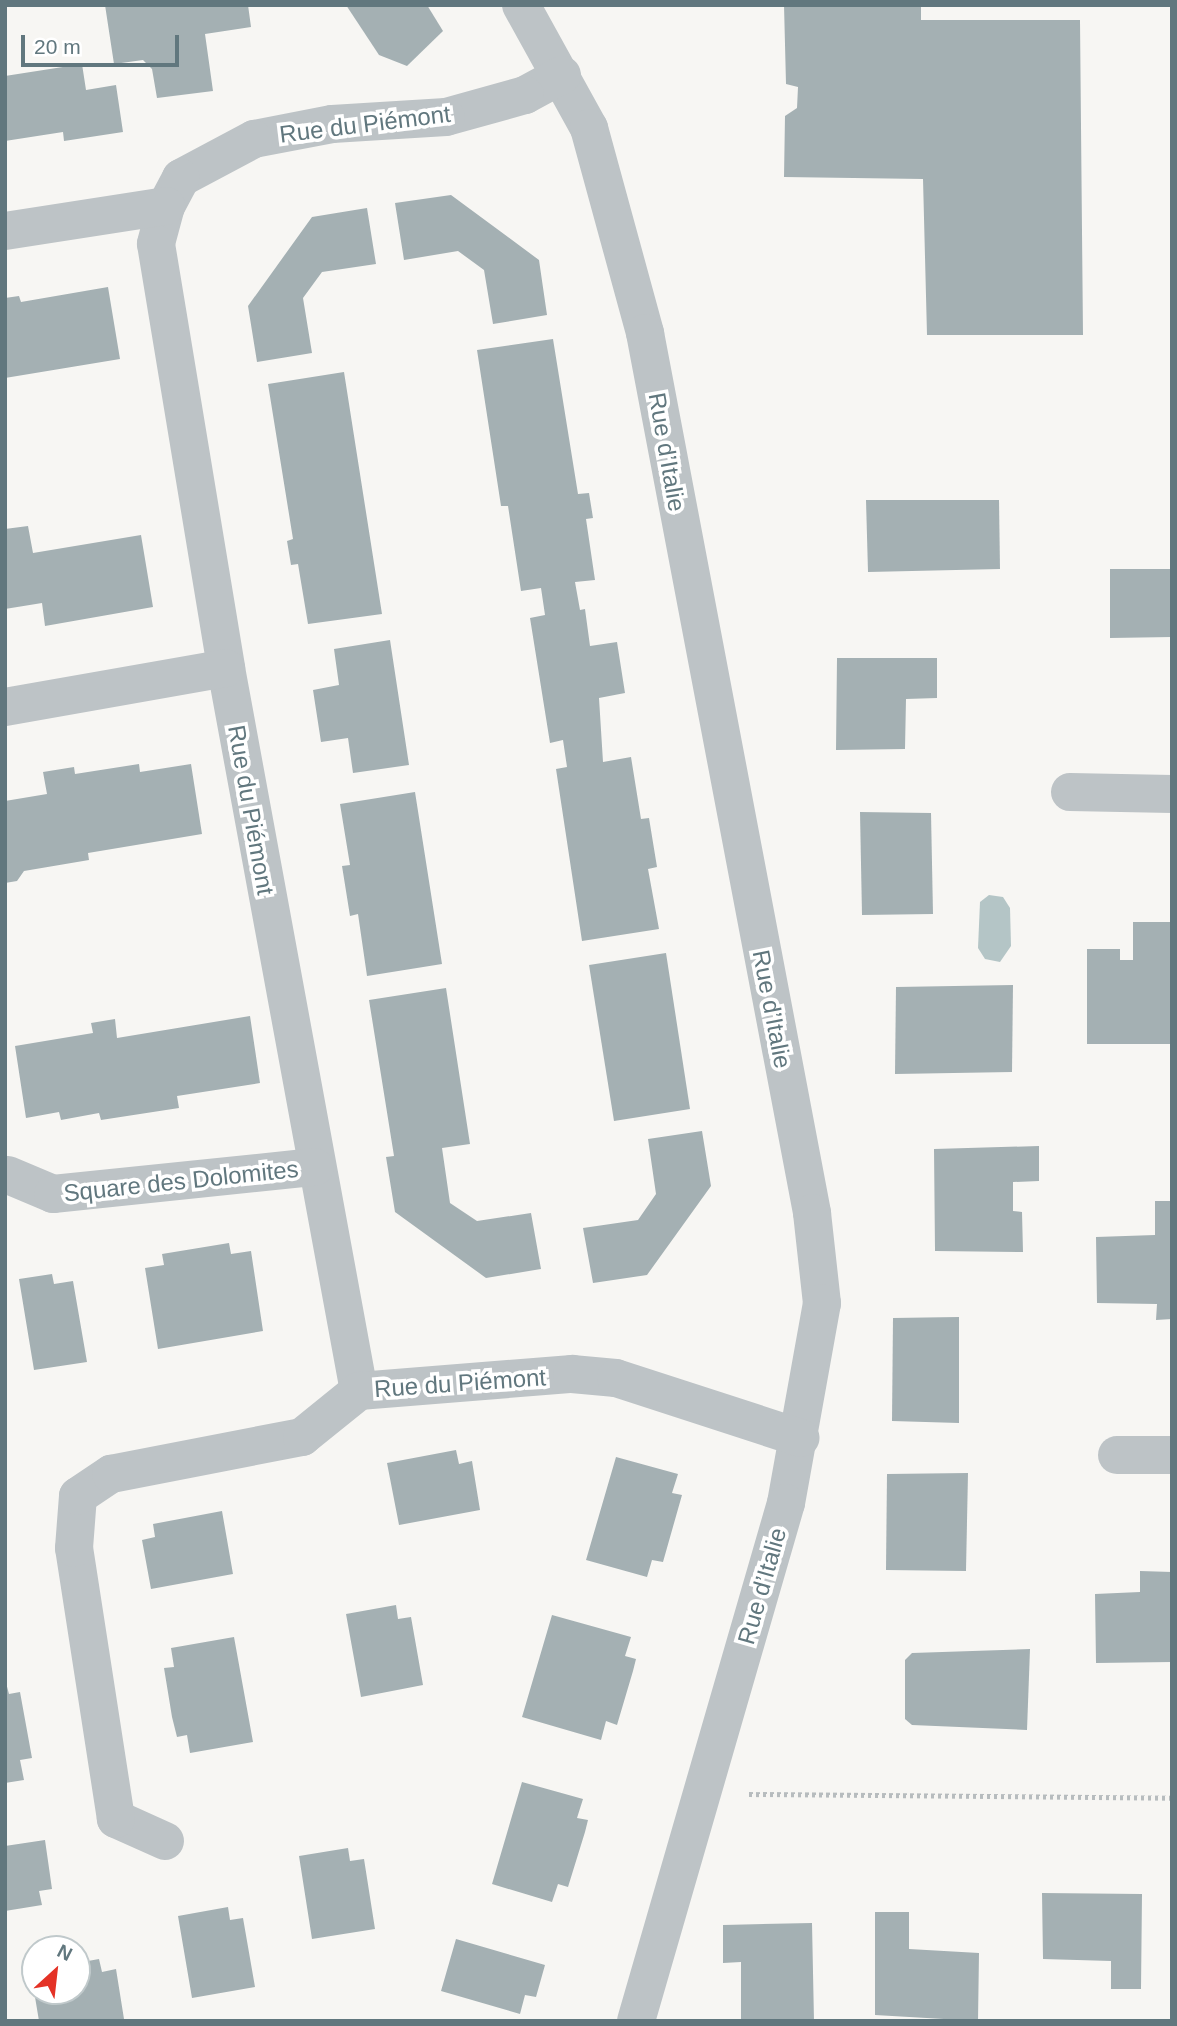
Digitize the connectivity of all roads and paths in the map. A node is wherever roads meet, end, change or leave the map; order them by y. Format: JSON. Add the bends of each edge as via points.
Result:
{"nodes":[{"id":1,"x":521,"y":5,"type":"edge"},
{"id":2,"x":562,"y":75,"type":"junction"},
{"id":3,"x":166,"y":206,"type":"junction"},
{"id":4,"x":5,"y":232,"type":"edge"},
{"id":5,"x":226,"y":668,"type":"junction"},
{"id":6,"x":5,"y":707,"type":"edge"},
{"id":7,"x":1070,"y":792,"type":"dead end"},
{"id":8,"x":1172,"y":794,"type":"edge"},
{"id":9,"x":315,"y":1167,"type":"junction"},
{"id":10,"x":8,"y":1175,"type":"dead end"},
{"id":11,"x":359,"y":1391,"type":"junction"},
{"id":12,"x":801,"y":1438,"type":"junction"},
{"id":13,"x":1117,"y":1455,"type":"dead end"},
{"id":14,"x":1172,"y":1455,"type":"edge"},
{"id":15,"x":705,"y":1794,"type":"junction"},
{"id":16,"x":1172,"y":1798,"type":"edge"},
{"id":17,"x":165,"y":1841,"type":"dead end"},
{"id":18,"x":636,"y":2021,"type":"edge"}],
"edges":[{"from":1,"to":2,"type":"street","name":"Rue d’Italie"},
{"from":2,"to":3,"type":"street","name":"Rue du Piémont","via":[[524,95],[446,117],[332,124],[254,139],[181,178]]},
{"from":2,"to":12,"type":"street","name":"Rue d’Italie","via":[[589,128],[645,333],[812,1213],[822,1303]]},
{"from":3,"to":4,"type":"street"},
{"from":3,"to":5,"type":"street","name":"Rue du Piémont","via":[[156,244]]},
{"from":5,"to":6,"type":"street"},
{"from":5,"to":9,"type":"street","name":"Rue du Piémont"},
{"from":7,"to":8,"type":"street"},
{"from":9,"to":10,"type":"street","name":"Square des Dolomites","via":[[52,1194]]},
{"from":9,"to":11,"type":"street","name":"Rue du Piémont"},
{"from":11,"to":12,"type":"street","name":"Rue du Piémont","via":[[572,1374],[616,1378]]},
{"from":11,"to":17,"type":"street","via":[[302,1437],[111,1474],[78,1496],[74,1548],[116,1819]]},
{"from":12,"to":15,"type":"street","name":"Rue d’Italie"},
{"from":13,"to":14,"type":"street"},
{"from":15,"to":16,"type":"path"},
{"from":15,"to":18,"type":"street","name":"Rue d’Italie"}]}
